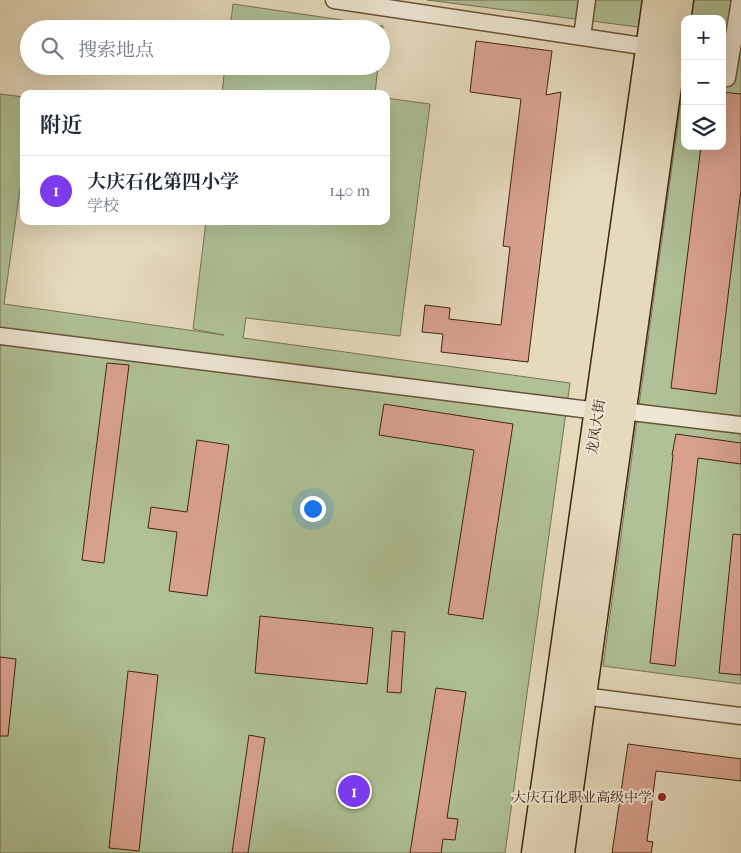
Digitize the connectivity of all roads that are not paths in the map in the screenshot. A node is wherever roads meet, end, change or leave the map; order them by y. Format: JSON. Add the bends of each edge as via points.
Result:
{"nodes":[{"id":1,"x":334,"y":0,"type":"edge"},
{"id":2,"x":586,"y":0,"type":"edge"},
{"id":3,"x":656,"y":0,"type":"edge"},
{"id":4,"x":680,"y":0,"type":"edge"},
{"id":5,"x":740,"y":0,"type":"edge"},
{"id":6,"x":395,"y":4,"type":"edge"},
{"id":7,"x":582,"y":37,"type":"junction"},
{"id":8,"x":649,"y":47,"type":"junction"},
{"id":9,"x":736,"y":55,"type":"edge"},
{"id":10,"x":678,"y":72,"type":"edge"},
{"id":11,"x":730,"y":79,"type":"edge"},
{"id":12,"x":0,"y":336,"type":"edge"},
{"id":13,"x":611,"y":411,"type":"junction"},
{"id":14,"x":741,"y":425,"type":"edge"},
{"id":15,"x":583,"y":696,"type":"junction"},
{"id":16,"x":741,"y":716,"type":"edge"},
{"id":17,"x":535,"y":853,"type":"edge"},
{"id":18,"x":561,"y":853,"type":"edge"}],
"edges":[{"from":1,"to":6,"type":"street"},
{"from":2,"to":7,"type":"street"},
{"from":3,"to":8,"type":"main road","name":"龙凤大街"},
{"from":4,"to":10,"type":"main road","name":"龙凤大街"},
{"from":5,"to":9,"type":"street"},
{"from":6,"to":7,"type":"street"},
{"from":7,"to":8,"type":"street"},
{"from":8,"to":13,"type":"main road","name":"龙凤大街"},
{"from":9,"to":11,"type":"street"},
{"from":10,"to":13,"type":"main road","name":"龙凤大街"},
{"from":12,"to":13,"type":"street"},
{"from":13,"to":14,"type":"street"},
{"from":13,"to":15,"type":"main road","name":"龙凤大街"},
{"from":13,"to":17,"type":"main road","name":"龙凤大街"},
{"from":15,"to":16,"type":"street"},
{"from":15,"to":18,"type":"main road","name":"龙凤大街"}]}
